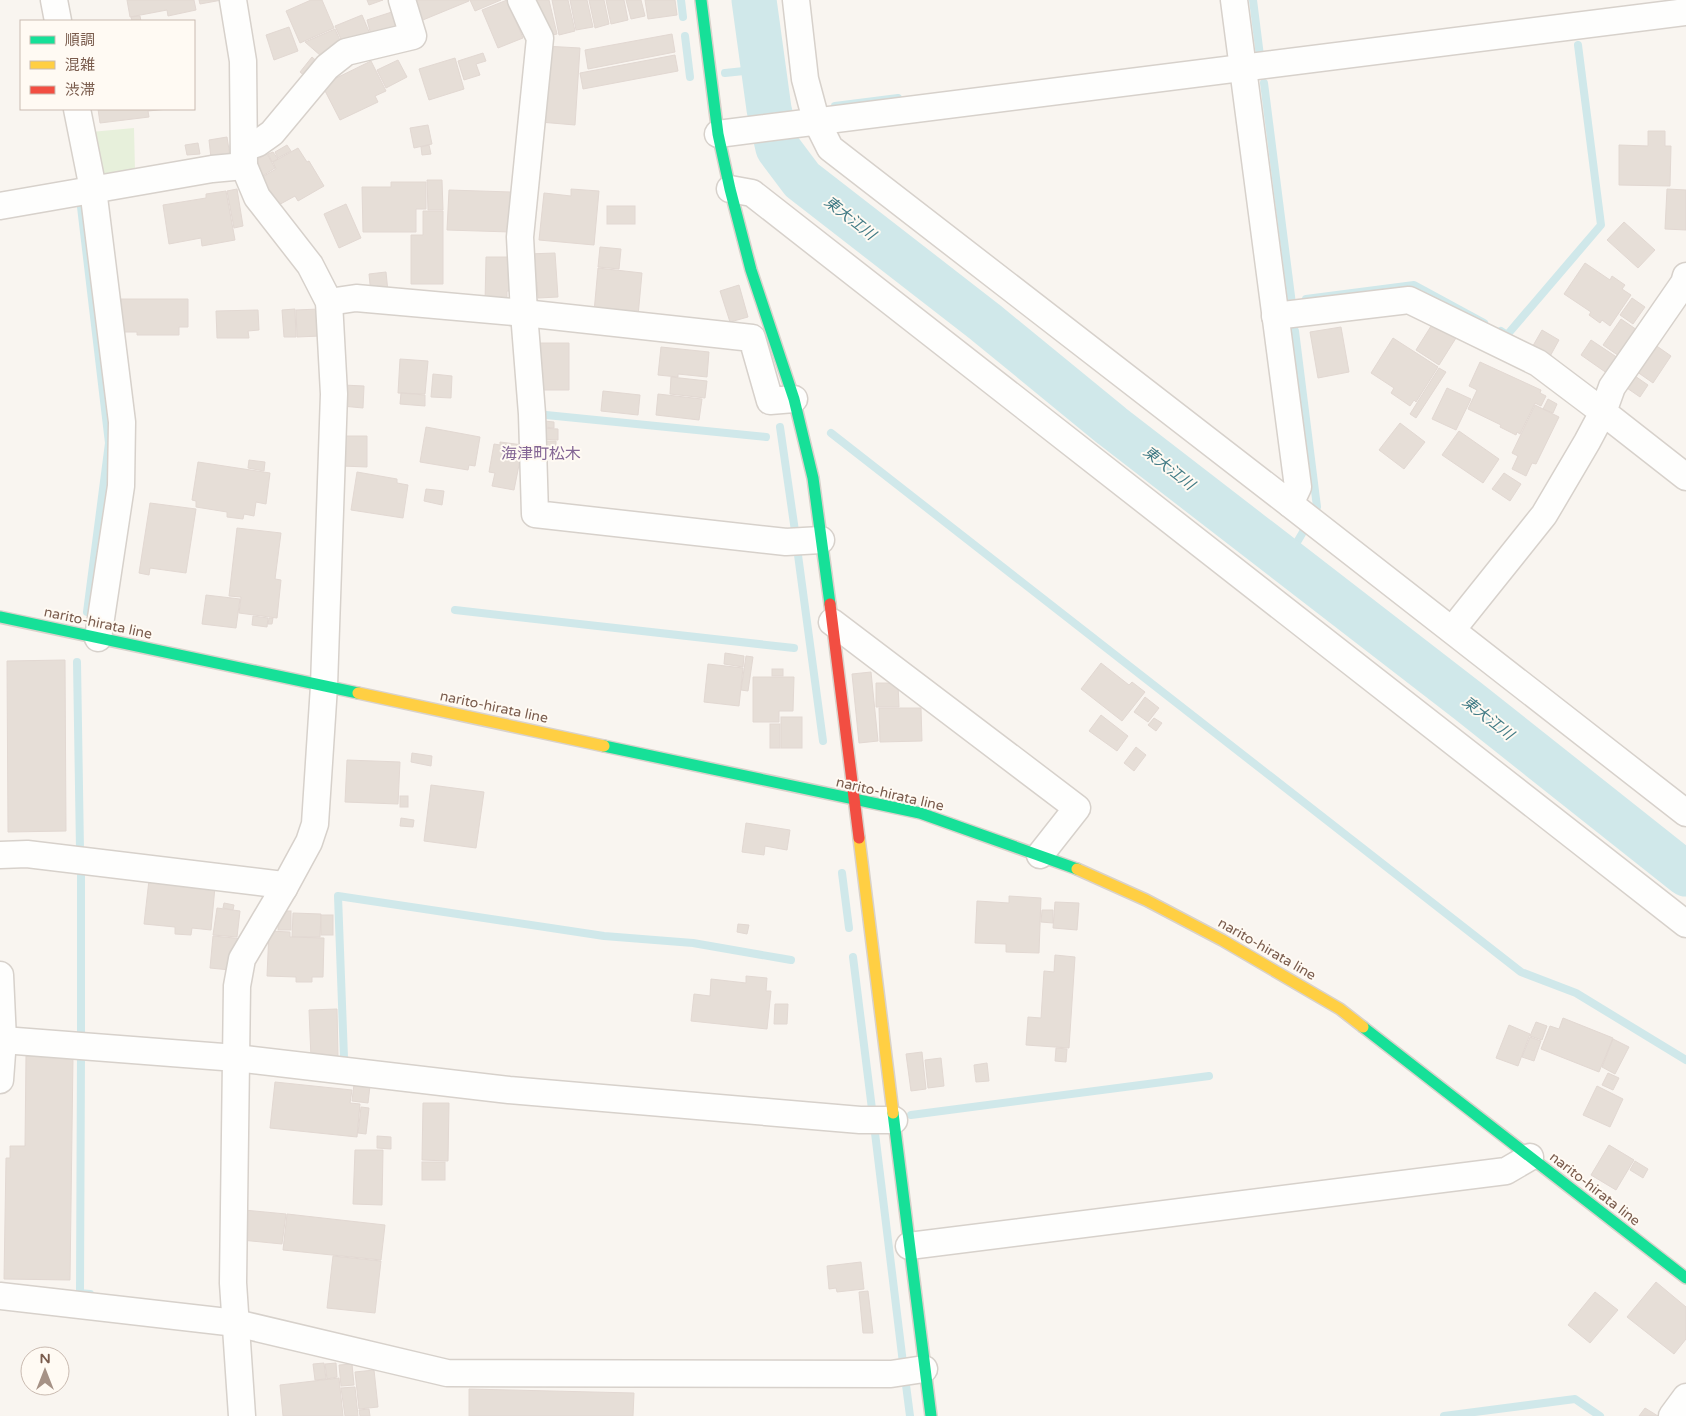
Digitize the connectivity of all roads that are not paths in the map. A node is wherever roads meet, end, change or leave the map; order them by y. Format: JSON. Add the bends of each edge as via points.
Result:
{"nodes":[{"id":1,"x":54,"y":0,"type":"edge"},
{"id":2,"x":233,"y":0,"type":"edge"},
{"id":3,"x":402,"y":0,"type":"edge"},
{"id":4,"x":521,"y":0,"type":"edge"},
{"id":5,"x":701,"y":0,"type":"edge"},
{"id":6,"x":796,"y":0,"type":"edge"},
{"id":7,"x":1234,"y":0,"type":"edge"},
{"id":8,"x":1686,"y":12,"type":"edge"},
{"id":9,"x":58,"y":20,"type":"edge"},
{"id":10,"x":1243,"y":69,"type":"junction"},
{"id":11,"x":77,"y":110,"type":"edge"},
{"id":12,"x":812,"y":121,"type":"junction"},
{"id":13,"x":725,"y":133,"type":"junction"},
{"id":14,"x":244,"y":157,"type":"junction"},
{"id":15,"x":730,"y":188,"type":"junction"},
{"id":16,"x":93,"y":189,"type":"junction"},
{"id":17,"x":0,"y":206,"type":"edge"},
{"id":18,"x":1686,"y":276,"type":"edge"},
{"id":19,"x":329,"y":302,"type":"junction"},
{"id":20,"x":524,"y":313,"type":"junction"},
{"id":21,"x":1275,"y":316,"type":"junction"},
{"id":22,"x":794,"y":399,"type":"junction"},
{"id":23,"x":1603,"y":412,"type":"junction"},
{"id":24,"x":1686,"y":477,"type":"edge"},
{"id":25,"x":1290,"y":504,"type":"junction"},
{"id":26,"x":822,"y":540,"type":"junction"},
{"id":27,"x":0,"y":617,"type":"edge"},
{"id":28,"x":832,"y":622,"type":"junction"},
{"id":29,"x":1452,"y":630,"type":"junction"},
{"id":30,"x":98,"y":638,"type":"junction"},
{"id":31,"x":324,"y":686,"type":"junction"},
{"id":32,"x":854,"y":800,"type":"junction"},
{"id":33,"x":1686,"y":813,"type":"edge"},
{"id":34,"x":0,"y":855,"type":"edge"},
{"id":35,"x":1040,"y":855,"type":"junction"},
{"id":36,"x":284,"y":888,"type":"junction"},
{"id":37,"x":1686,"y":924,"type":"edge"},
{"id":38,"x":0,"y":976,"type":"edge"},
{"id":39,"x":3,"y":1040,"type":"junction"},
{"id":40,"x":236,"y":1058,"type":"junction"},
{"id":41,"x":0,"y":1080,"type":"edge"},
{"id":42,"x":894,"y":1120,"type":"junction"},
{"id":43,"x":1530,"y":1157,"type":"junction"},
{"id":44,"x":909,"y":1246,"type":"junction"},
{"id":45,"x":1686,"y":1278,"type":"edge"},
{"id":46,"x":0,"y":1296,"type":"edge"},
{"id":47,"x":236,"y":1323,"type":"junction"},
{"id":48,"x":924,"y":1369,"type":"junction"},
{"id":49,"x":1686,"y":1397,"type":"edge"},
{"id":50,"x":242,"y":1416,"type":"edge"},
{"id":51,"x":930,"y":1416,"type":"edge"},
{"id":52,"x":1672,"y":1416,"type":"edge"}],
"edges":[{"from":1,"to":9,"type":"street"},
{"from":2,"to":14,"type":"street","via":[[244,61]]},
{"from":3,"to":14,"type":"street","via":[[413,36],[346,52],[327,67],[272,133]]},
{"from":4,"to":20,"type":"street","via":[[540,38],[520,237]]},
{"from":5,"to":13,"type":"main road"},
{"from":6,"to":12,"type":"street"},
{"from":7,"to":10,"type":"street"},
{"from":8,"to":10,"type":"street"},
{"from":10,"to":12,"type":"street"},
{"from":10,"to":21,"type":"street"},
{"from":11,"to":16,"type":"street"},
{"from":12,"to":13,"type":"street"},
{"from":12,"to":25,"type":"street","via":[[830,148]]},
{"from":13,"to":15,"type":"main road"},
{"from":14,"to":16,"type":"street","via":[[212,169]]},
{"from":14,"to":19,"type":"street","via":[[257,197],[310,265]]},
{"from":15,"to":22,"type":"main road","via":[[751,270]]},
{"from":15,"to":37,"type":"street","via":[[752,193]]},
{"from":16,"to":17,"type":"street"},
{"from":16,"to":30,"type":"street","via":[[122,422],[121,486]]},
{"from":18,"to":23,"type":"street","via":[[1612,387]]},
{"from":19,"to":20,"type":"street","via":[[356,298]]},
{"from":19,"to":31,"type":"street","via":[[334,394]]},
{"from":20,"to":22,"type":"street","via":[[752,338],[770,401]]},
{"from":20,"to":26,"type":"street","via":[[535,514],[791,543]]},
{"from":21,"to":23,"type":"street","via":[[1409,300],[1538,363]]},
{"from":21,"to":25,"type":"street","via":[[1298,487]]},
{"from":22,"to":26,"type":"main road","via":[[813,478]]},
{"from":23,"to":24,"type":"street"},
{"from":23,"to":29,"type":"street","via":[[1544,515]]},
{"from":25,"to":29,"type":"street"},
{"from":26,"to":28,"type":"main road"},
{"from":27,"to":30,"type":"main road","name":"narito-hirata line"},
{"from":28,"to":32,"type":"main road"},
{"from":28,"to":35,"type":"street","via":[[1077,808]]},
{"from":29,"to":33,"type":"street"},
{"from":30,"to":31,"type":"main road","name":"narito-hirata line"},
{"from":31,"to":32,"type":"main road","name":"narito-hirata line"},
{"from":31,"to":36,"type":"street","via":[[315,824]]},
{"from":32,"to":35,"type":"main road","name":"narito-hirata line","via":[[920,813]]},
{"from":32,"to":42,"type":"main road"},
{"from":34,"to":36,"type":"street","via":[[27,854],[275,884]]},
{"from":35,"to":43,"type":"main road","name":"narito-hirata line","via":[[1146,900],[1340,1009]]},
{"from":36,"to":40,"type":"street","via":[[242,959],[237,986]]},
{"from":38,"to":39,"type":"street"},
{"from":39,"to":40,"type":"street"},
{"from":39,"to":41,"type":"street"},
{"from":40,"to":42,"type":"street","via":[[509,1090]]},
{"from":40,"to":47,"type":"street","via":[[233,1283]]},
{"from":42,"to":44,"type":"main road"},
{"from":43,"to":44,"type":"street","via":[[1506,1170]]},
{"from":43,"to":45,"type":"main road","name":"narito-hirata line"},
{"from":44,"to":48,"type":"main road"},
{"from":46,"to":47,"type":"street"},
{"from":47,"to":48,"type":"street","via":[[448,1373],[891,1374]]},
{"from":47,"to":50,"type":"street"},
{"from":48,"to":51,"type":"main road"},
{"from":49,"to":52,"type":"street"}]}
